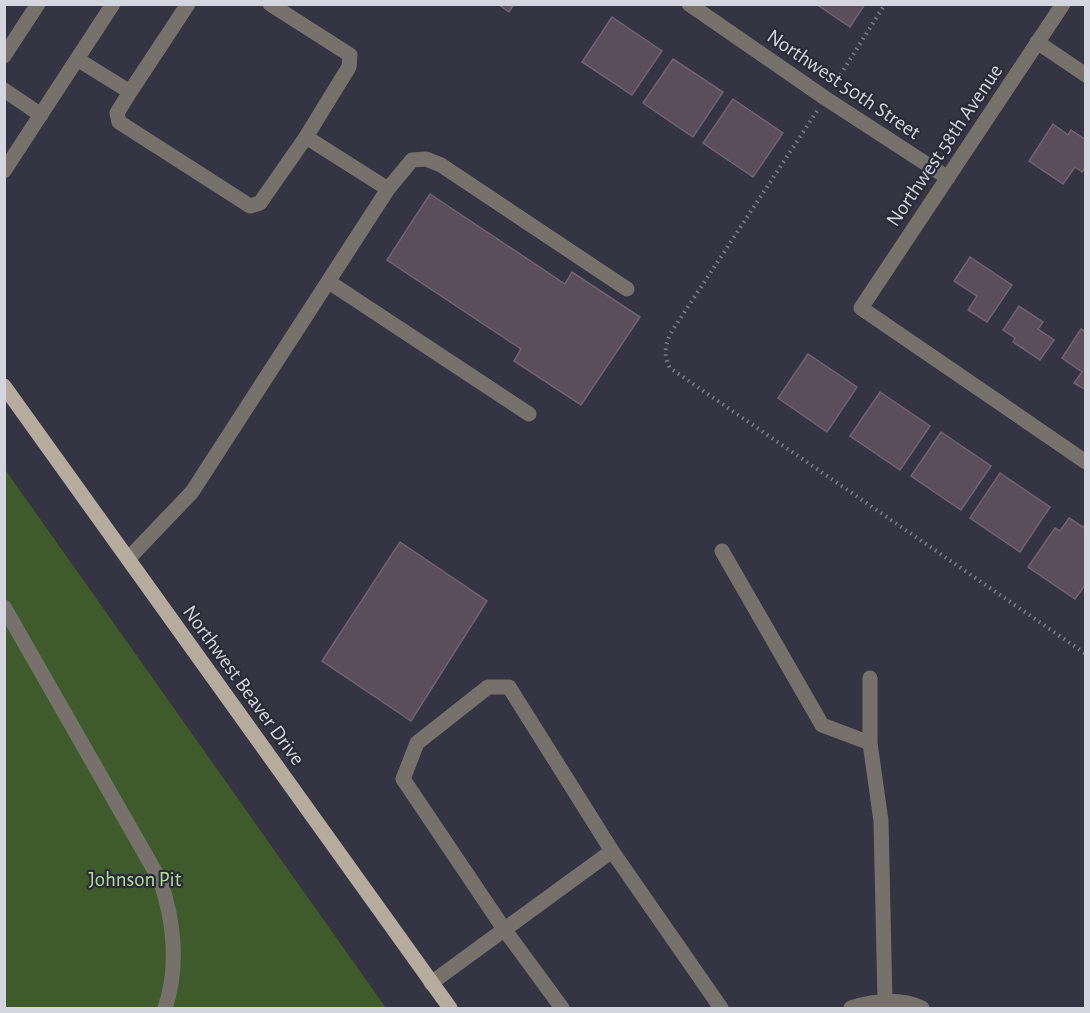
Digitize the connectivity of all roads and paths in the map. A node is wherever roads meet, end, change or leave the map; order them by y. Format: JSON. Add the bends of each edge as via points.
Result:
{"nodes":[{"id":1,"x":38,"y":4,"type":"edge"},
{"id":2,"x":113,"y":4,"type":"edge"},
{"id":3,"x":188,"y":4,"type":"edge"},
{"id":4,"x":270,"y":4,"type":"edge"},
{"id":5,"x":689,"y":4,"type":"edge"},
{"id":6,"x":885,"y":4,"type":"edge"},
{"id":7,"x":1063,"y":4,"type":"edge"},
{"id":8,"x":1037,"y":42,"type":"junction"},
{"id":9,"x":4,"y":56,"type":"edge"},
{"id":10,"x":77,"y":59,"type":"junction"},
{"id":11,"x":1086,"y":75,"type":"edge"},
{"id":12,"x":4,"y":90,"type":"edge"},
{"id":13,"x":130,"y":92,"type":"junction"},
{"id":14,"x":825,"y":98,"type":"junction"},
{"id":15,"x":41,"y":115,"type":"junction"},
{"id":16,"x":306,"y":137,"type":"junction"},
{"id":17,"x":4,"y":171,"type":"edge"},
{"id":18,"x":948,"y":178,"type":"junction"},
{"id":19,"x":388,"y":189,"type":"junction"},
{"id":20,"x":328,"y":282,"type":"junction"},
{"id":21,"x":627,"y":289,"type":"dead end"},
{"id":22,"x":4,"y":386,"type":"edge"},
{"id":23,"x":529,"y":414,"type":"dead end"},
{"id":24,"x":1086,"y":462,"type":"edge"},
{"id":25,"x":722,"y":551,"type":"dead end"},
{"id":26,"x":128,"y":560,"type":"junction"},
{"id":27,"x":4,"y":607,"type":"edge"},
{"id":28,"x":1086,"y":654,"type":"edge"},
{"id":29,"x":870,"y":678,"type":"dead end"},
{"id":30,"x":870,"y":743,"type":"junction"},
{"id":31,"x":612,"y":851,"type":"junction"},
{"id":32,"x":504,"y":929,"type":"junction"},
{"id":33,"x":431,"y":982,"type":"junction"},
{"id":34,"x":885,"y":1001,"type":"junction"},
{"id":35,"x":165,"y":1008,"type":"edge"},
{"id":36,"x":450,"y":1008,"type":"edge"},
{"id":37,"x":562,"y":1008,"type":"edge"},
{"id":38,"x":721,"y":1008,"type":"edge"},
{"id":39,"x":851,"y":1008,"type":"edge"},
{"id":40,"x":922,"y":1008,"type":"edge"}],
"edges":[{"from":1,"to":9,"type":"street"},
{"from":2,"to":10,"type":"street"},
{"from":3,"to":13,"type":"street"},
{"from":4,"to":16,"type":"street","via":[[350,55],[349,67]]},
{"from":5,"to":14,"type":"street","name":"Northwest 50th Street"},
{"from":6,"to":14,"type":"path"},
{"from":7,"to":8,"type":"street","name":"Northwest 58th Avenue"},
{"from":8,"to":11,"type":"street"},
{"from":8,"to":18,"type":"street","name":"Northwest 58th Avenue"},
{"from":10,"to":13,"type":"street"},
{"from":10,"to":15,"type":"street"},
{"from":12,"to":15,"type":"street"},
{"from":13,"to":16,"type":"street","via":[[117,113],[119,122],[250,206],[260,203]]},
{"from":14,"to":18,"type":"street","name":"Northwest 50th Street"},
{"from":14,"to":28,"type":"path","via":[[672,331],[664,356],[670,368]]},
{"from":15,"to":17,"type":"street"},
{"from":16,"to":19,"type":"street"},
{"from":18,"to":24,"type":"street","name":"Northwest 58th Avenue","via":[[861,308]]},
{"from":19,"to":20,"type":"street"},
{"from":19,"to":21,"type":"street","via":[[412,160],[426,159],[441,165]]},
{"from":20,"to":23,"type":"street"},
{"from":20,"to":26,"type":"street","via":[[192,492]]},
{"from":22,"to":26,"type":"main road","name":"Northwest Beaver Drive"},
{"from":25,"to":30,"type":"street","via":[[822,725]]},
{"from":26,"to":33,"type":"main road","name":"Northwest Beaver Drive"},
{"from":27,"to":35,"type":"street","via":[[160,880],[171,918],[173,957]]},
{"from":29,"to":30,"type":"street"},
{"from":30,"to":34,"type":"street","via":[[881,821]]},
{"from":31,"to":32,"type":"street"},
{"from":31,"to":32,"type":"street","via":[[508,687],[488,687],[417,743],[403,779]]},
{"from":31,"to":38,"type":"street"},
{"from":32,"to":33,"type":"street"},
{"from":32,"to":37,"type":"street"},
{"from":33,"to":36,"type":"main road","name":"Northwest Beaver Drive"},
{"from":34,"to":39,"type":"street"},
{"from":34,"to":40,"type":"street"}]}
